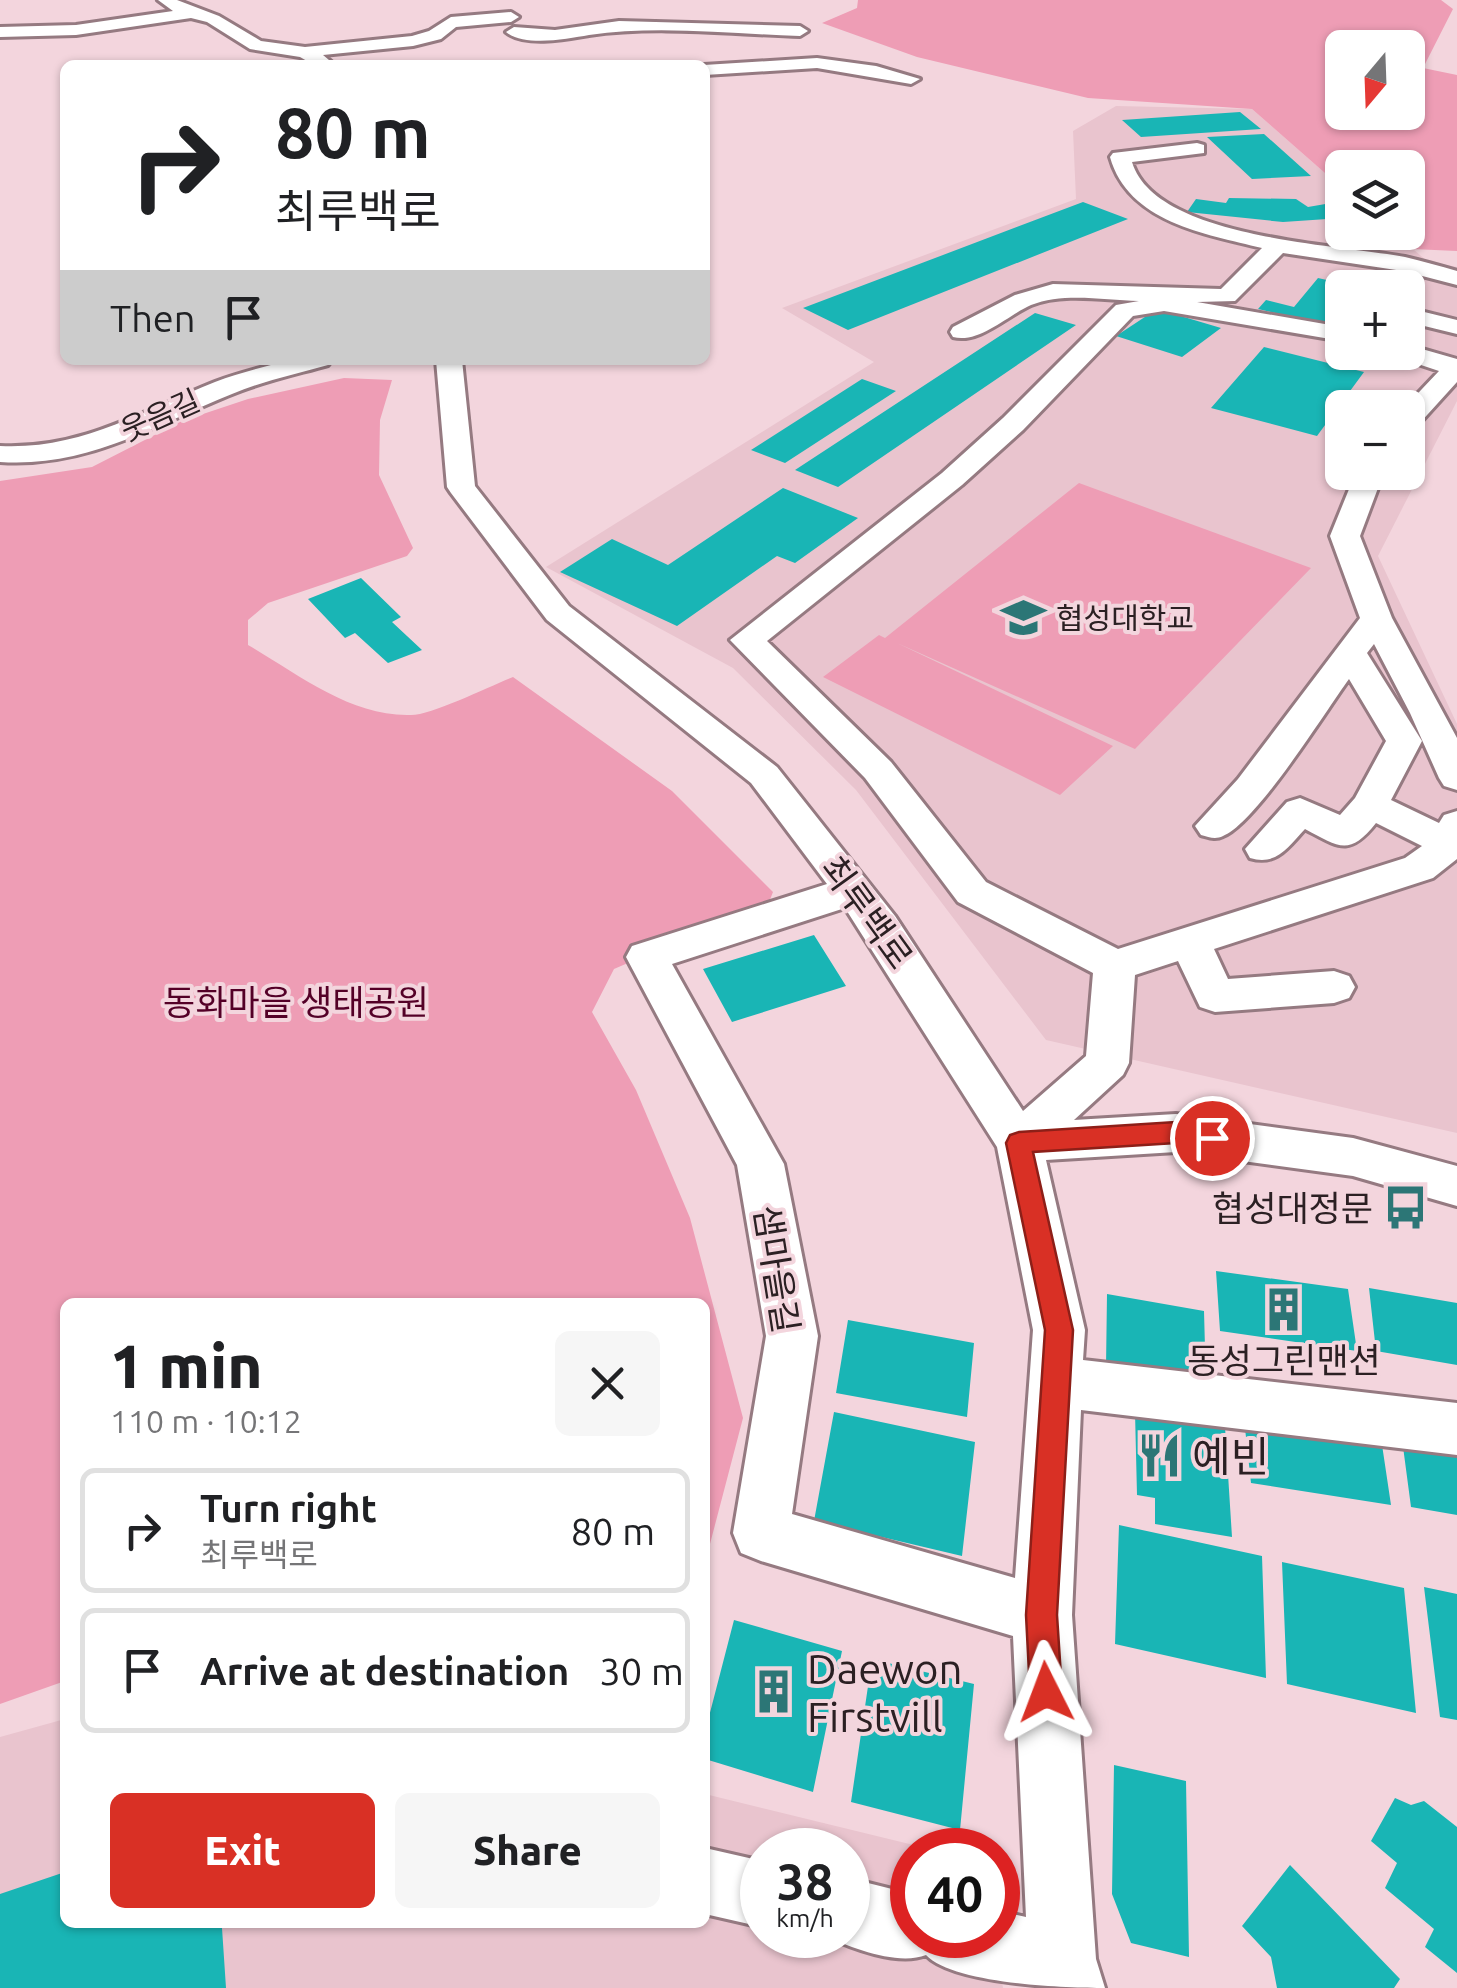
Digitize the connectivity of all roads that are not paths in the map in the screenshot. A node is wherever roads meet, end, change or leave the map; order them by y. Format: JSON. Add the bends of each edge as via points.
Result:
{"nodes":[{"id":1,"x":166,"y":0,"type":"edge"},
{"id":2,"x":495,"y":0,"type":"edge"},
{"id":3,"x":39,"y":11,"type":"dead end"},
{"id":4,"x":192,"y":13,"type":"junction"},
{"id":5,"x":780,"y":31,"type":"junction"},
{"id":6,"x":8,"y":32,"type":"edge"},
{"id":7,"x":513,"y":32,"type":"junction"},
{"id":8,"x":800,"y":32,"type":"dead end"},
{"id":9,"x":305,"y":52,"type":"junction"},
{"id":10,"x":318,"y":60,"type":"edge"},
{"id":11,"x":789,"y":66,"type":"junction"},
{"id":12,"x":710,"y":70,"type":"edge"},
{"id":13,"x":911,"y":80,"type":"dead end"},
{"id":14,"x":1197,"y":149,"type":"dead end"},
{"id":15,"x":1219,"y":166,"type":"dead end"},
{"id":16,"x":1121,"y":173,"type":"junction"},
{"id":17,"x":1278,"y":245,"type":"junction"},
{"id":18,"x":1457,"y":278,"type":"edge"},
{"id":19,"x":1246,"y":280,"type":"junction"},
{"id":20,"x":1264,"y":302,"type":"junction"},
{"id":21,"x":1425,"y":319,"type":"edge"},
{"id":22,"x":1325,"y":327,"type":"edge"},
{"id":23,"x":1457,"y":327,"type":"edge"},
{"id":24,"x":962,"y":332,"type":"dead end"},
{"id":25,"x":1425,"y":358,"type":"edge"},
{"id":26,"x":301,"y":365,"type":"edge"},
{"id":27,"x":450,"y":365,"type":"edge"},
{"id":28,"x":1456,"y":367,"type":"edge"},
{"id":29,"x":1425,"y":401,"type":"edge"},
{"id":30,"x":0,"y":454,"type":"edge"},
{"id":31,"x":1363,"y":490,"type":"edge"},
{"id":32,"x":1376,"y":618,"type":"junction"},
{"id":33,"x":1352,"y":656,"type":"junction"},
{"id":34,"x":1457,"y":778,"type":"edge"},
{"id":35,"x":1251,"y":788,"type":"junction"},
{"id":36,"x":1370,"y":805,"type":"junction"},
{"id":37,"x":1300,"y":812,"type":"junction"},
{"id":38,"x":1214,"y":826,"type":"dead end"},
{"id":39,"x":1454,"y":834,"type":"edge"},
{"id":40,"x":1264,"y":849,"type":"dead end"},
{"id":41,"x":854,"y":890,"type":"junction"},
{"id":42,"x":1189,"y":941,"type":"junction"},
{"id":43,"x":1115,"y":966,"type":"junction"},
{"id":44,"x":1334,"y":987,"type":"dead end"},
{"id":45,"x":1019,"y":1143,"type":"junction"},
{"id":46,"x":1457,"y":1186,"type":"edge"},
{"id":47,"x":1058,"y":1382,"type":"junction"},
{"id":48,"x":1457,"y":1429,"type":"edge"},
{"id":49,"x":1042,"y":1615,"type":"junction"},
{"id":50,"x":710,"y":1882,"type":"edge"},
{"id":51,"x":740,"y":1889,"type":"edge"},
{"id":52,"x":1019,"y":1958,"type":"edge"},
{"id":53,"x":1066,"y":1974,"type":"edge"}],
"edges":[{"from":1,"to":4,"type":"street"},
{"from":2,"to":7,"type":"street"},
{"from":3,"to":6,"type":"street"},
{"from":4,"to":6,"type":"street","via":[[141,27]]},
{"from":4,"to":9,"type":"street","via":[[256,45]]},
{"from":5,"to":7,"type":"street","via":[[619,26],[555,35]]},
{"from":5,"to":8,"type":"street"},
{"from":5,"to":11,"type":"street","via":[[797,44]]},
{"from":7,"to":9,"type":"street","via":[[451,22],[413,41]]},
{"from":9,"to":10,"type":"street"},
{"from":11,"to":12,"type":"street"},
{"from":11,"to":13,"type":"street","via":[[848,65]]},
{"from":14,"to":16,"type":"street","via":[[1120,158]]},
{"from":15,"to":16,"type":"street"},
{"from":16,"to":17,"type":"street","via":[[1132,192],[1198,225]]},
{"from":17,"to":18,"type":"street"},
{"from":17,"to":19,"type":"street"},
{"from":19,"to":20,"type":"street"},
{"from":19,"to":24,"type":"street","via":[[1228,296],[1197,298],[1053,291]]},
{"from":20,"to":22,"type":"street"},
{"from":20,"to":43,"type":"street","via":[[1125,310],[952,479],[747,640],[878,770],[972,892]]},
{"from":21,"to":23,"type":"street"},
{"from":25,"to":28,"type":"street"},
{"from":26,"to":30,"type":"street","name":"웃음길","via":[[218,390],[88,447]]},
{"from":27,"to":41,"type":"street","name":"최루백로","via":[[462,487],[558,613],[764,775]]},
{"from":28,"to":29,"type":"street"},
{"from":31,"to":32,"type":"street","via":[[1345,536]]},
{"from":32,"to":33,"type":"street"},
{"from":32,"to":34,"type":"street"},
{"from":33,"to":35,"type":"street"},
{"from":33,"to":36,"type":"street","via":[[1404,741]]},
{"from":35,"to":37,"type":"street"},
{"from":35,"to":38,"type":"street"},
{"from":36,"to":37,"type":"street","via":[[1346,834]]},
{"from":36,"to":39,"type":"street"},
{"from":37,"to":40,"type":"street"},
{"from":39,"to":42,"type":"street","via":[[1419,868]]},
{"from":41,"to":45,"type":"street","name":"최루백로"},
{"from":41,"to":49,"type":"street","name":"샘마을길","via":[[647,957],[760,1164],[792,1336],[760,1533]]},
{"from":42,"to":43,"type":"street"},
{"from":42,"to":44,"type":"street","via":[[1215,996]]},
{"from":43,"to":45,"type":"street","via":[[1106,1063]]},
{"from":45,"to":46,"type":"street","via":[[1176,1132],[1354,1157]]},
{"from":45,"to":47,"type":"street","via":[[1059,1330]]},
{"from":47,"to":48,"type":"street"},
{"from":47,"to":49,"type":"street"},
{"from":49,"to":53,"type":"street"},
{"from":50,"to":51,"type":"street"},
{"from":52,"to":53,"type":"street"}]}
